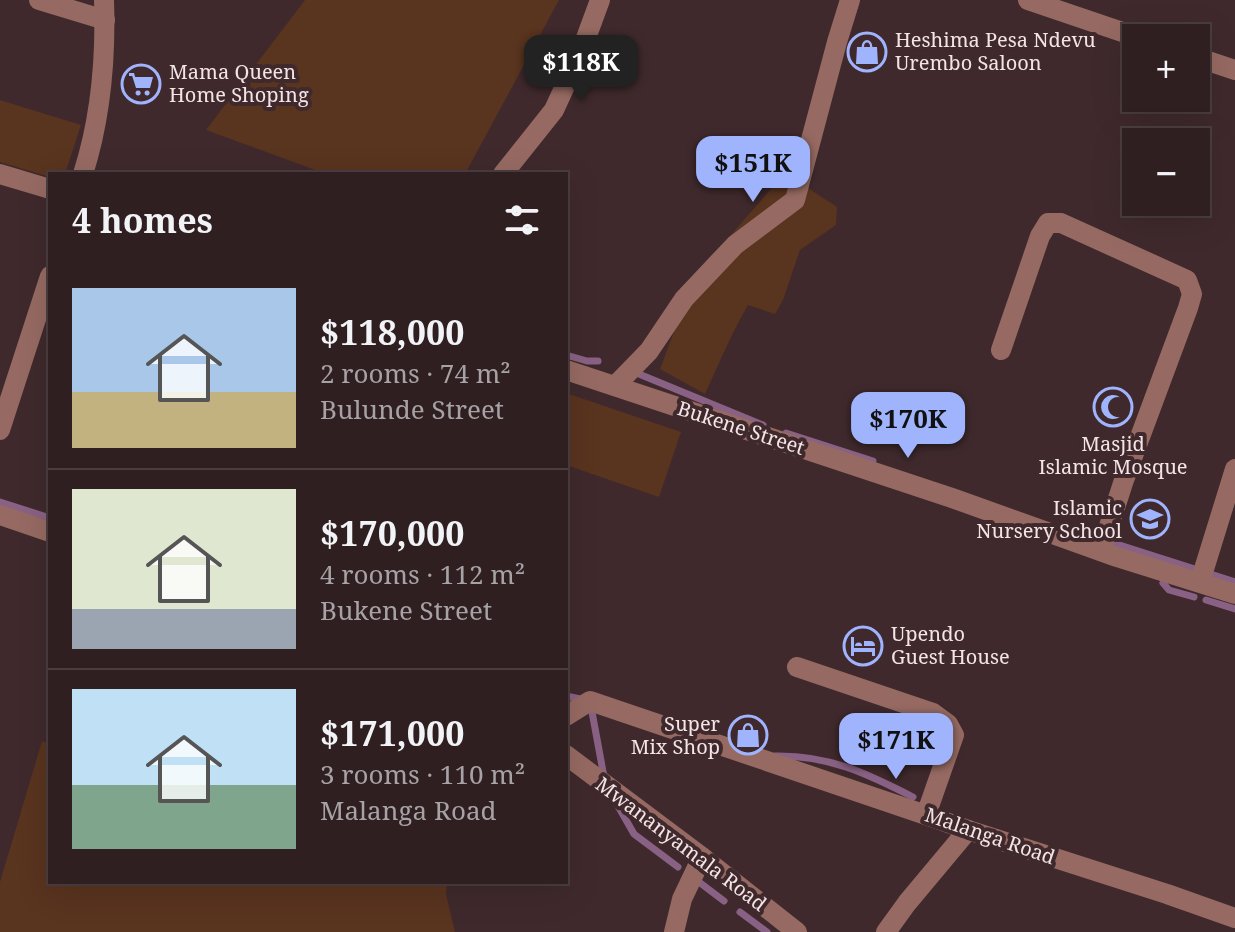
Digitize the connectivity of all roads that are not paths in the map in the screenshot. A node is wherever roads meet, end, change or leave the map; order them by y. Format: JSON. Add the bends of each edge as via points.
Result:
{"nodes":[{"id":1,"x":39,"y":0,"type":"edge"},
{"id":2,"x":600,"y":0,"type":"edge"},
{"id":3,"x":850,"y":0,"type":"edge"},
{"id":4,"x":1028,"y":0,"type":"edge"},
{"id":5,"x":104,"y":10,"type":"edge"},
{"id":6,"x":1122,"y":32,"type":"edge"},
{"id":7,"x":1210,"y":62,"type":"edge"},
{"id":8,"x":1235,"y":70,"type":"edge"},
{"id":9,"x":84,"y":172,"type":"edge"},
{"id":10,"x":505,"y":172,"type":"edge"},
{"id":11,"x":0,"y":174,"type":"edge"},
{"id":12,"x":48,"y":188,"type":"edge"},
{"id":13,"x":48,"y":282,"type":"edge"},
{"id":14,"x":1001,"y":350,"type":"dead end"},
{"id":15,"x":568,"y":371,"type":"edge"},
{"id":16,"x":615,"y":386,"type":"junction"},
{"id":17,"x":0,"y":430,"type":"edge"},
{"id":18,"x":1235,"y":469,"type":"edge"},
{"id":19,"x":0,"y":515,"type":"edge"},
{"id":20,"x":48,"y":531,"type":"edge"},
{"id":21,"x":1101,"y":551,"type":"junction"},
{"id":22,"x":1200,"y":582,"type":"junction"},
{"id":23,"x":1235,"y":594,"type":"edge"},
{"id":24,"x":797,"y":667,"type":"dead end"},
{"id":25,"x":568,"y":715,"type":"edge"},
{"id":26,"x":568,"y":756,"type":"edge"},
{"id":27,"x":926,"y":815,"type":"junction"},
{"id":28,"x":968,"y":830,"type":"junction"},
{"id":29,"x":702,"y":857,"type":"junction"},
{"id":30,"x":1235,"y":918,"type":"edge"},
{"id":31,"x":674,"y":932,"type":"edge"},
{"id":32,"x":797,"y":932,"type":"edge"},
{"id":33,"x":886,"y":932,"type":"edge"}],
"edges":[{"from":1,"to":5,"type":"street"},
{"from":2,"to":10,"type":"street","via":[[554,110]]},
{"from":3,"to":16,"type":"street","via":[[795,200],[735,245]]},
{"from":4,"to":6,"type":"street"},
{"from":5,"to":9,"type":"street","via":[[99,111]]},
{"from":7,"to":8,"type":"street"},
{"from":11,"to":12,"type":"street"},
{"from":13,"to":17,"type":"street"},
{"from":14,"to":21,"type":"street","via":[[1048,223],[1061,223],[1187,280],[1192,294],[1188,308]]},
{"from":15,"to":16,"type":"street","name":"Bukene Street"},
{"from":16,"to":21,"type":"street","name":"Bukene Street"},
{"from":18,"to":22,"type":"street"},
{"from":19,"to":20,"type":"street"},
{"from":21,"to":22,"type":"street","name":"Bukene Street"},
{"from":22,"to":23,"type":"street","name":"Bukene Street"},
{"from":24,"to":27,"type":"street","via":[[933,713],[948,724],[954,735]]},
{"from":25,"to":27,"type":"street","name":"Malanga Road","via":[[590,701]]},
{"from":26,"to":29,"type":"street","name":"Mwananyamala Road"},
{"from":27,"to":28,"type":"street","name":"Malanga Road"},
{"from":28,"to":30,"type":"street","name":"Malanga Road"},
{"from":28,"to":33,"type":"street"},
{"from":29,"to":31,"type":"street","via":[[682,899]]},
{"from":29,"to":32,"type":"street","name":"Mwananyamala Road"}]}
